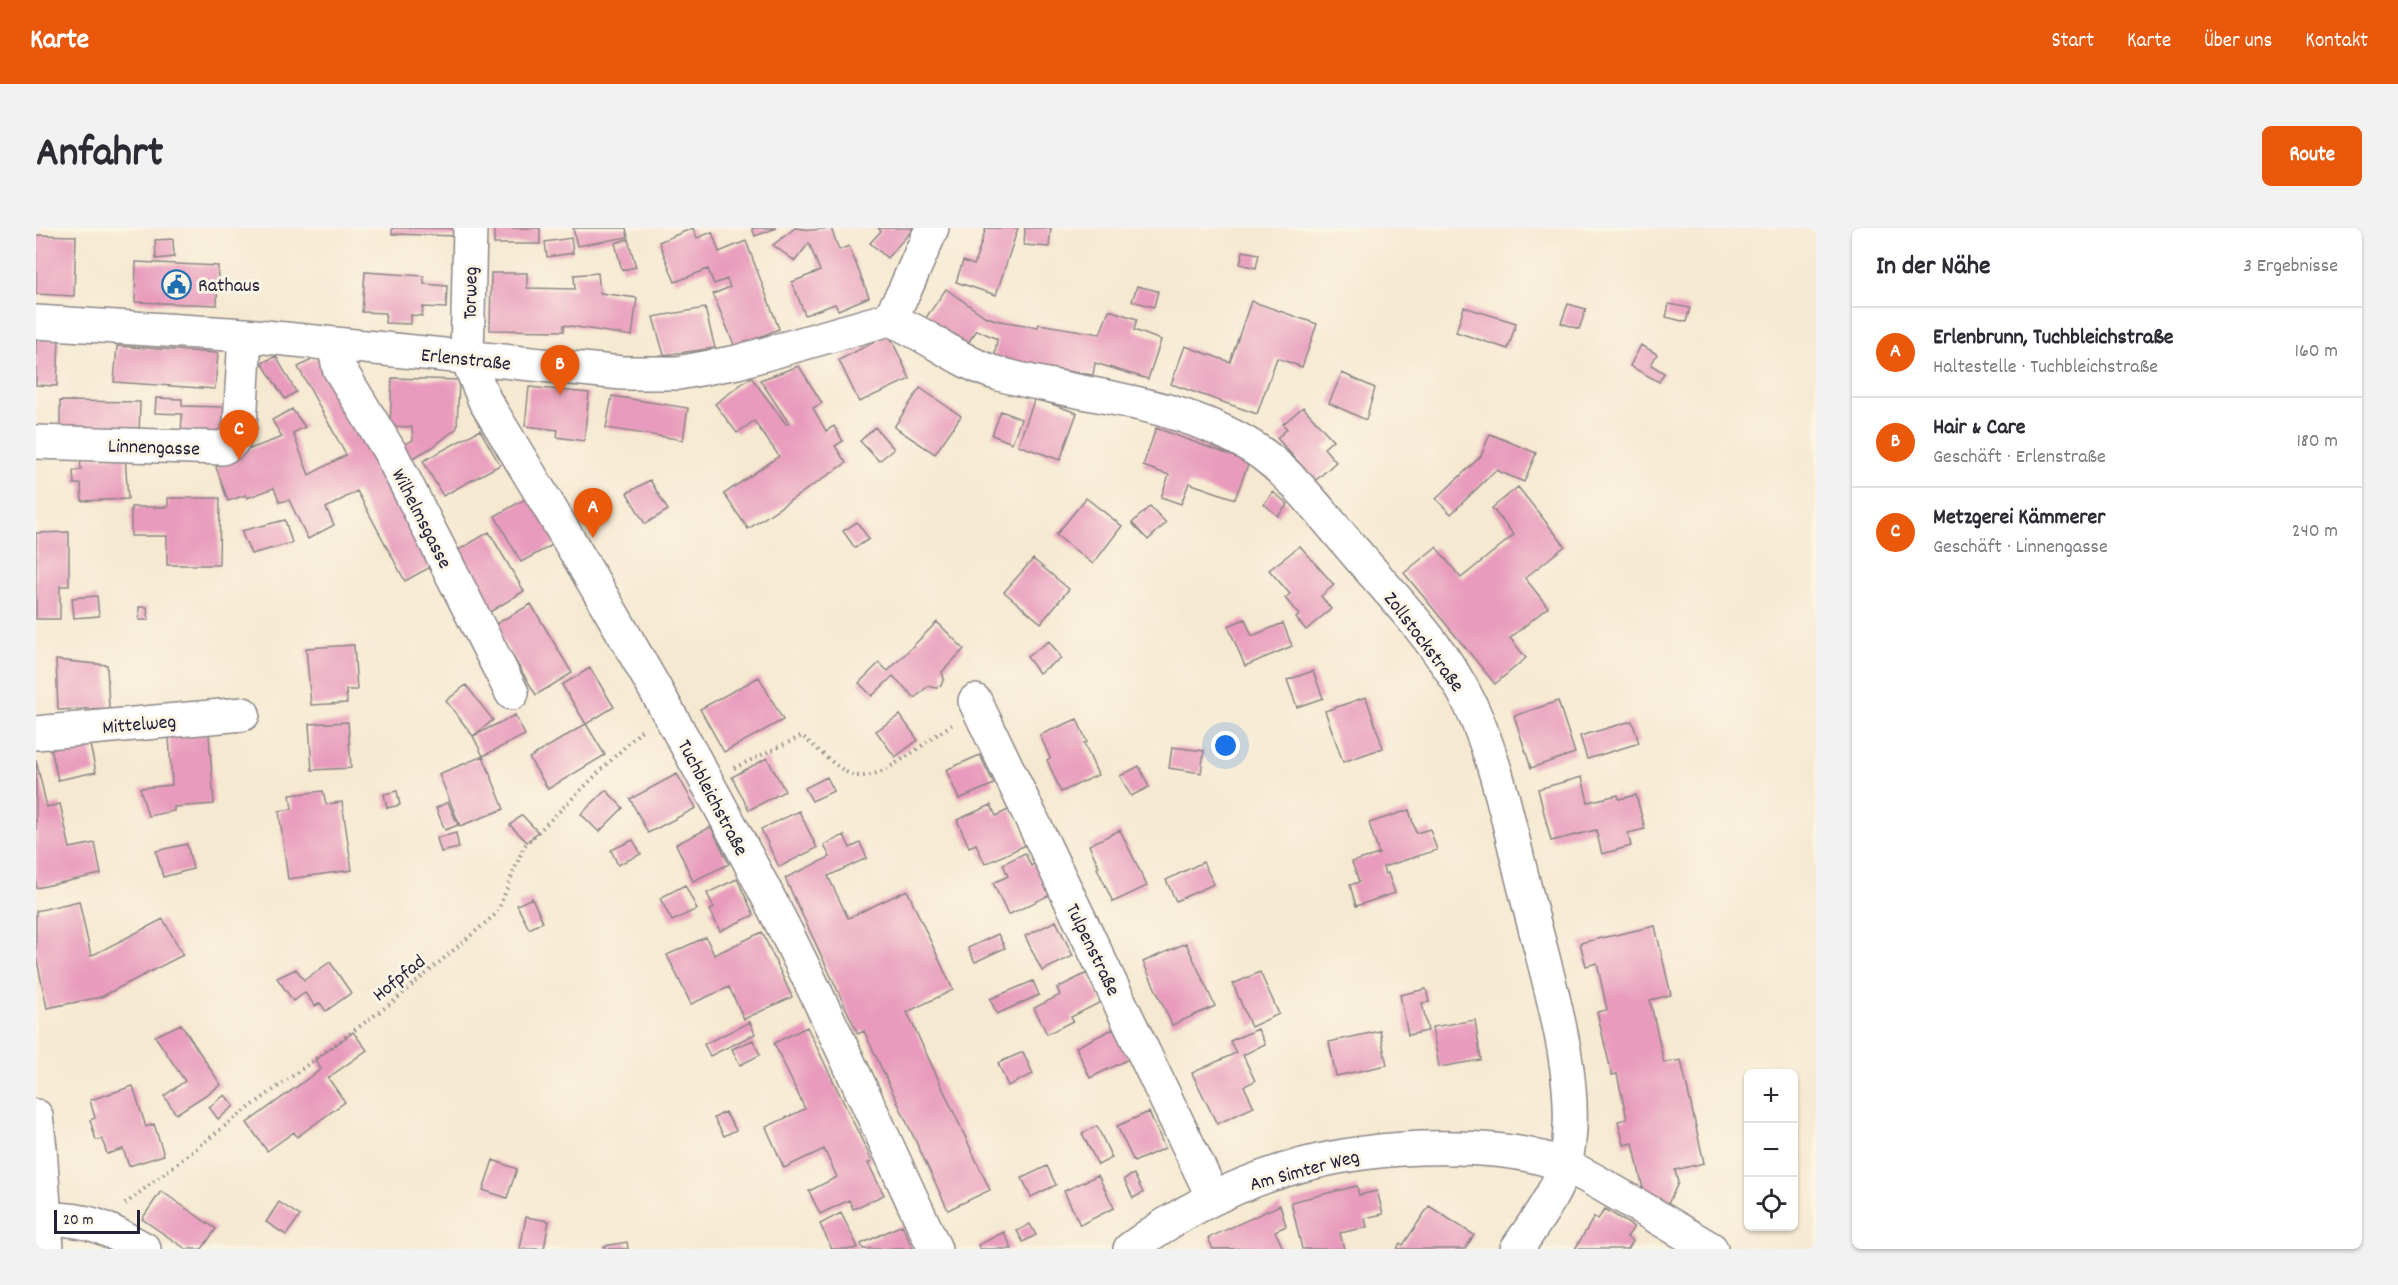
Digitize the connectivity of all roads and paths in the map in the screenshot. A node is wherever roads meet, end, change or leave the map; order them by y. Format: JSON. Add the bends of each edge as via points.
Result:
{"nodes":[{"id":1,"x":470,"y":228,"type":"edge"},
{"id":2,"x":932,"y":228,"type":"edge"},
{"id":3,"x":889,"y":319,"type":"junction"},
{"id":4,"x":36,"y":322,"type":"edge"},
{"id":5,"x":245,"y":335,"type":"junction"},
{"id":6,"x":334,"y":344,"type":"junction"},
{"id":7,"x":467,"y":358,"type":"junction"},
{"id":8,"x":36,"y":442,"type":"edge"},
{"id":9,"x":512,"y":693,"type":"dead end"},
{"id":10,"x":977,"y":706,"type":"joint"},
{"id":11,"x":667,"y":708,"type":"junction"},
{"id":12,"x":243,"y":714,"type":"dead end"},
{"id":13,"x":36,"y":733,"type":"edge"},
{"id":14,"x":706,"y":782,"type":"junction"},
{"id":15,"x":36,"y":1116,"type":"edge"},
{"id":16,"x":1564,"y":1166,"type":"junction"},
{"id":17,"x":1213,"y":1197,"type":"junction"},
{"id":18,"x":99,"y":1225,"type":"junction"},
{"id":19,"x":46,"y":1234,"type":"edge"},
{"id":20,"x":144,"y":1249,"type":"edge"},
{"id":21,"x":935,"y":1249,"type":"edge"},
{"id":22,"x":1130,"y":1249,"type":"edge"},
{"id":23,"x":1517,"y":1249,"type":"edge"},
{"id":24,"x":1711,"y":1249,"type":"edge"}],
"edges":[{"from":1,"to":7,"type":"street","name":"Torweg"},
{"from":2,"to":3,"type":"street"},
{"from":3,"to":7,"type":"street","name":"Erlenstraße","via":[[736,362],[678,374],[622,373]]},
{"from":3,"to":16,"type":"street","name":"Zollstockstraße","via":[[971,364],[998,374],[1154,408],[1196,421],[1256,450],[1319,510],[1414,621],[1468,700],[1502,798],[1566,1064],[1570,1105]]},
{"from":4,"to":5,"type":"street","name":"Erlenstraße"},
{"from":5,"to":6,"type":"street","name":"Erlenstraße"},
{"from":5,"to":8,"type":"street","name":"Linnengasse","via":[[240,425],[231,444],[222,448]]},
{"from":6,"to":7,"type":"street","name":"Erlenstraße"},
{"from":6,"to":9,"type":"street","name":"Wilhelmsgasse","via":[[339,368],[390,452]]},
{"from":7,"to":11,"type":"street","name":"Tuchbleichstraße","via":[[485,401],[576,548]]},
{"from":10,"to":14,"type":"path","via":[[881,772],[862,777],[849,774],[802,736]]},
{"from":10,"to":17,"type":"street","name":"Tulpenstraße"},
{"from":11,"to":14,"type":"street","name":"Tuchbleichstraße"},
{"from":11,"to":18,"type":"path","name":"Hofpfad","via":[[524,846],[497,913],[394,1001]]},
{"from":12,"to":13,"type":"street","name":"Mittelweg"},
{"from":14,"to":21,"type":"street","name":"Tuchbleichstraße","via":[[785,931]]},
{"from":15,"to":19,"type":"street"},
{"from":16,"to":17,"type":"street","name":"Am Simter Weg","via":[[1524,1154],[1473,1149],[1396,1149],[1314,1162]]},
{"from":16,"to":23,"type":"street","name":"Zollstockstraße","via":[[1549,1200]]},
{"from":16,"to":24,"type":"street","name":"Am Simter Weg"},
{"from":17,"to":22,"type":"street","name":"Am Simter Weg"},
{"from":18,"to":19,"type":"street","via":[[69,1218]]},
{"from":18,"to":20,"type":"street"}]}
